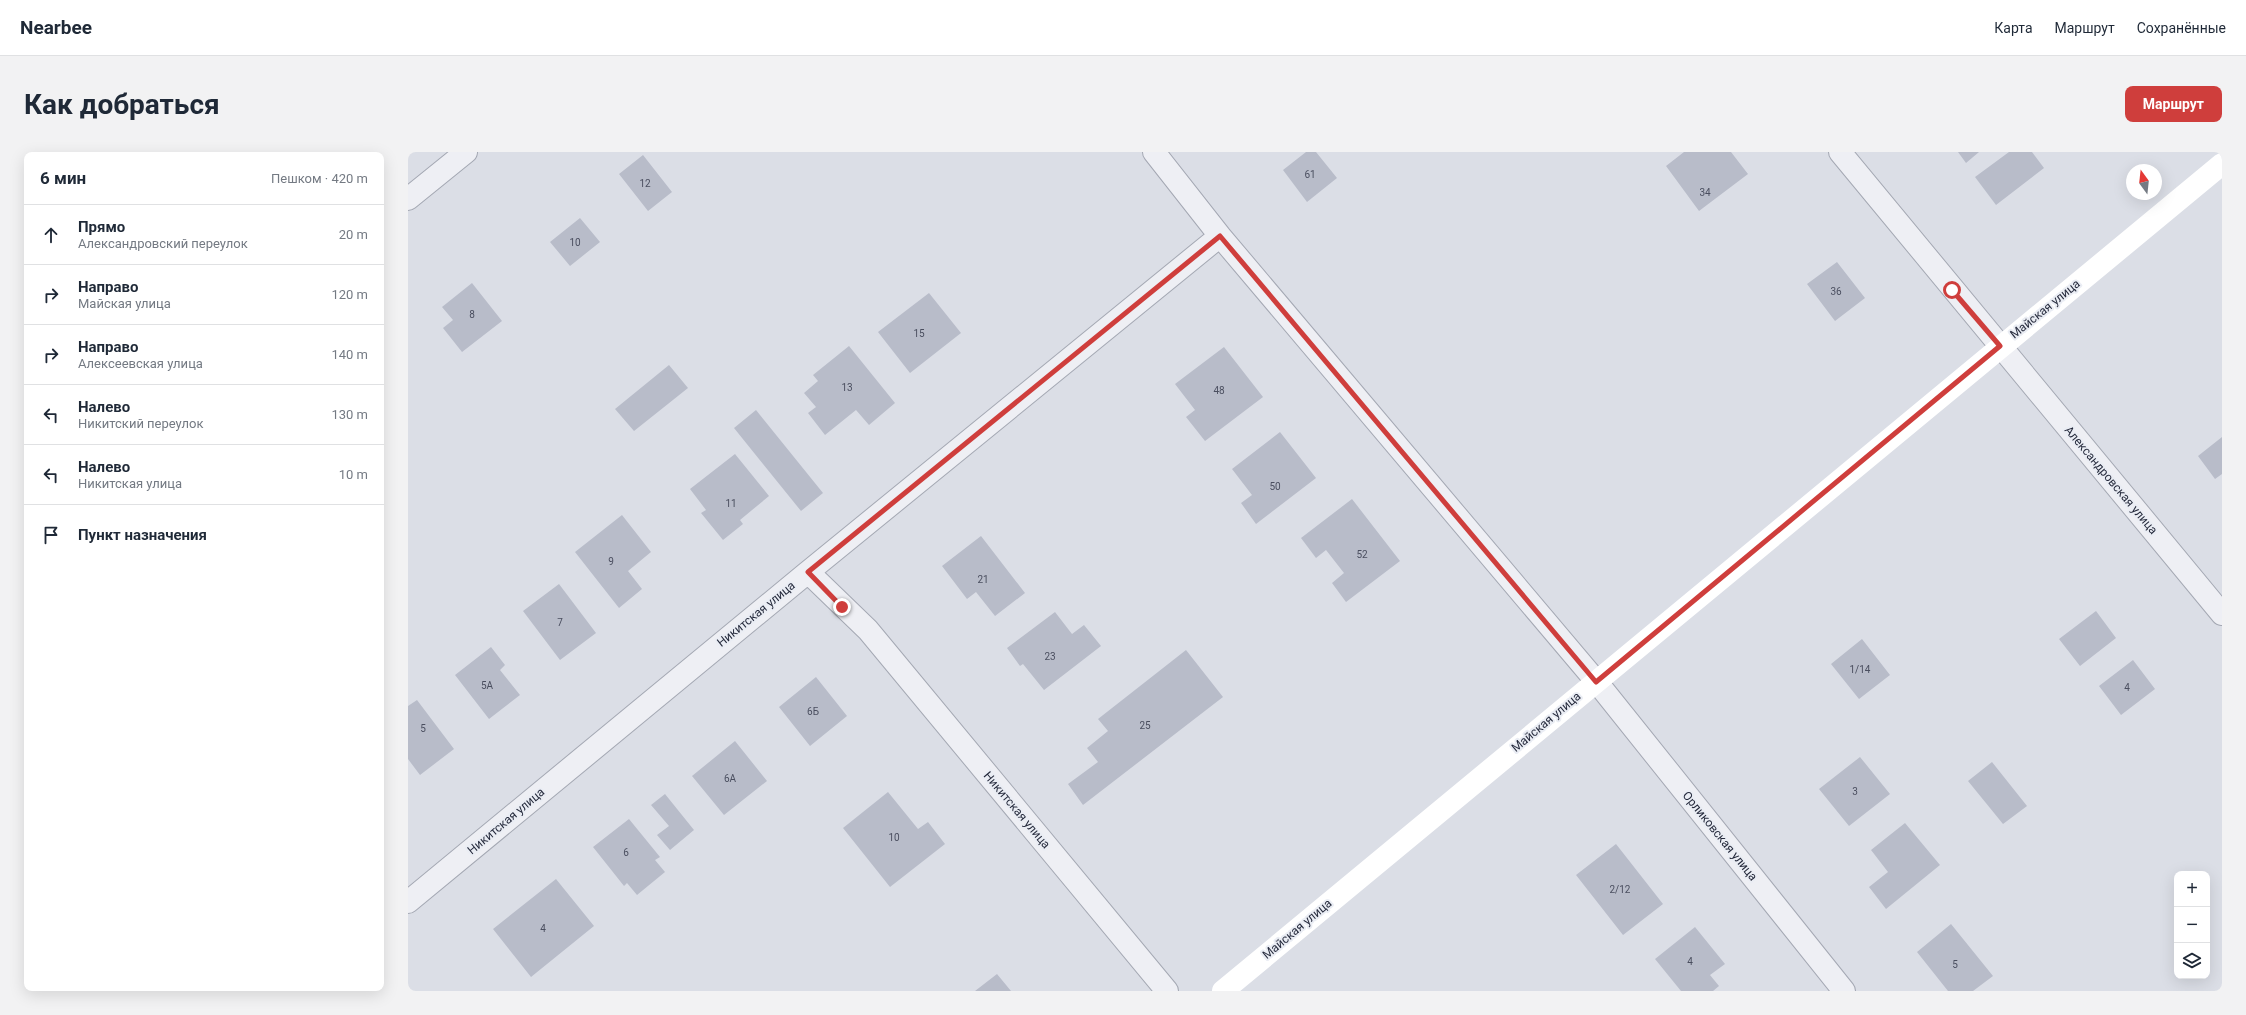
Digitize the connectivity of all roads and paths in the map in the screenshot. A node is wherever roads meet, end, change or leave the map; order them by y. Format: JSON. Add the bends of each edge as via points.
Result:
{"nodes":[{"id":1,"x":466,"y":152,"type":"edge"},
{"id":2,"x":1154,"y":152,"type":"edge"},
{"id":3,"x":1840,"y":152,"type":"edge"},
{"id":4,"x":2222,"y":164,"type":"edge"},
{"id":5,"x":408,"y":199,"type":"edge"},
{"id":6,"x":1220,"y":236,"type":"junction"},
{"id":7,"x":2000,"y":346,"type":"junction"},
{"id":8,"x":808,"y":572,"type":"junction"},
{"id":9,"x":2222,"y":614,"type":"edge"},
{"id":10,"x":1596,"y":682,"type":"junction"},
{"id":11,"x":408,"y":902,"type":"edge"},
{"id":12,"x":1167,"y":991,"type":"edge"},
{"id":13,"x":1223,"y":991,"type":"edge"},
{"id":14,"x":1844,"y":991,"type":"edge"}],
"edges":[{"from":1,"to":5,"type":"street"},
{"from":2,"to":6,"type":"street","name":"Орликовская улица"},
{"from":3,"to":7,"type":"street","name":"Александровская улица"},
{"from":4,"to":7,"type":"street","name":"Майская улица"},
{"from":6,"to":8,"type":"street"},
{"from":6,"to":10,"type":"street","name":"Орликовская улица"},
{"from":7,"to":9,"type":"street","name":"Александровская улица"},
{"from":7,"to":10,"type":"street","name":"Майская улица"},
{"from":8,"to":11,"type":"street","name":"Никитская улица"},
{"from":8,"to":12,"type":"street","name":"Никитская улица","via":[[868,630]]},
{"from":10,"to":13,"type":"street","name":"Майская улица"},
{"from":10,"to":14,"type":"street","name":"Орликовская улица"}]}
